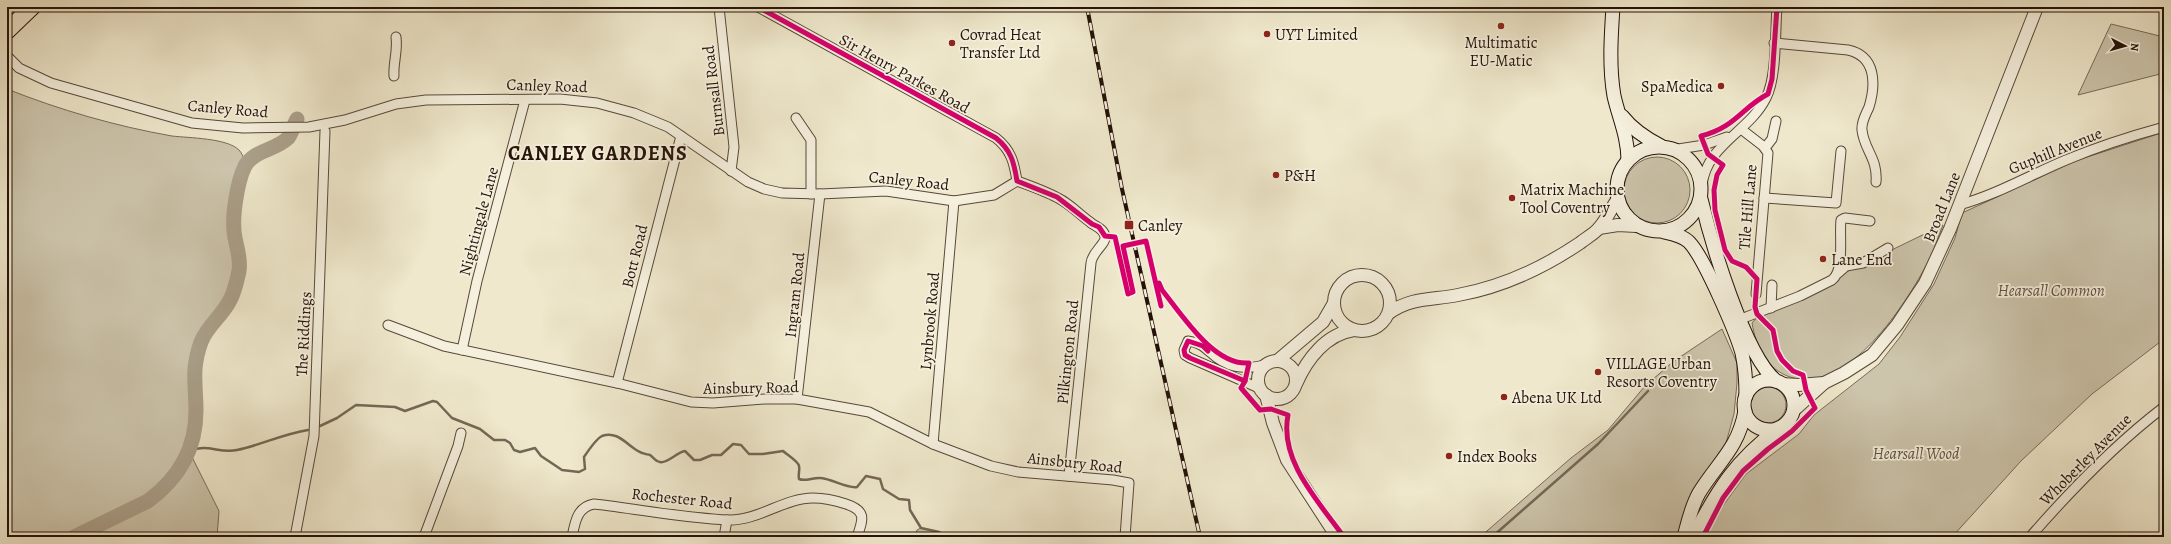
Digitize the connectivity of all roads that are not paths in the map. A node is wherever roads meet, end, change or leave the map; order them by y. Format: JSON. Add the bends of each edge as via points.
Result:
{"nodes":[{"id":1,"x":32,"y":7,"type":"edge"},
{"id":2,"x":719,"y":7,"type":"edge"},
{"id":3,"x":758,"y":7,"type":"edge"},
{"id":4,"x":1613,"y":7,"type":"edge"},
{"id":5,"x":1777,"y":7,"type":"edge"},
{"id":6,"x":2038,"y":7,"type":"edge"},
{"id":7,"x":7,"y":31,"type":"edge"},
{"id":8,"x":396,"y":37,"type":"dead end"},
{"id":9,"x":1774,"y":43,"type":"junction"},
{"id":10,"x":7,"y":56,"type":"edge"},
{"id":11,"x":394,"y":76,"type":"dead end"},
{"id":12,"x":525,"y":100,"type":"junction"},
{"id":13,"x":1619,"y":111,"type":"junction"},
{"id":14,"x":796,"y":118,"type":"dead end"},
{"id":15,"x":1776,"y":121,"type":"dead end"},
{"id":16,"x":2164,"y":127,"type":"edge"},
{"id":17,"x":325,"y":131,"type":"dead end"},
{"id":18,"x":1738,"y":131,"type":"junction"},
{"id":19,"x":681,"y":136,"type":"junction"},
{"id":20,"x":1666,"y":148,"type":"junction"},
{"id":21,"x":1765,"y":148,"type":"junction"},
{"id":22,"x":1841,"y":151,"type":"dead end"},
{"id":23,"x":1628,"y":160,"type":"junction"},
{"id":24,"x":731,"y":171,"type":"junction"},
{"id":25,"x":1018,"y":181,"type":"junction"},
{"id":26,"x":1876,"y":182,"type":"dead end"},
{"id":27,"x":1702,"y":186,"type":"junction"},
{"id":28,"x":815,"y":194,"type":"junction"},
{"id":29,"x":1764,"y":198,"type":"junction"},
{"id":30,"x":1701,"y":199,"type":"junction"},
{"id":31,"x":1617,"y":200,"type":"junction"},
{"id":32,"x":954,"y":201,"type":"junction"},
{"id":33,"x":1959,"y":205,"type":"junction"},
{"id":34,"x":1870,"y":221,"type":"dead end"},
{"id":35,"x":1636,"y":226,"type":"junction"},
{"id":36,"x":1599,"y":228,"type":"junction"},
{"id":37,"x":1663,"y":232,"type":"junction"},
{"id":38,"x":1888,"y":248,"type":"dead end"},
{"id":39,"x":1838,"y":273,"type":"junction"},
{"id":40,"x":1772,"y":285,"type":"dead end"},
{"id":41,"x":1388,"y":292,"type":"junction"},
{"id":42,"x":1756,"y":294,"type":"dead end"},
{"id":43,"x":1425,"y":300,"type":"junction"},
{"id":44,"x":1334,"y":303,"type":"junction"},
{"id":45,"x":1771,"y":308,"type":"junction"},
{"id":46,"x":1389,"y":313,"type":"junction"},
{"id":47,"x":1741,"y":319,"type":"junction"},
{"id":48,"x":388,"y":325,"type":"dead end"},
{"id":49,"x":1354,"y":330,"type":"junction"},
{"id":50,"x":462,"y":350,"type":"junction"},
{"id":51,"x":1271,"y":363,"type":"junction"},
{"id":52,"x":617,"y":383,"type":"junction"},
{"id":53,"x":1779,"y":383,"type":"junction"},
{"id":54,"x":1824,"y":383,"type":"junction"},
{"id":55,"x":1296,"y":385,"type":"junction"},
{"id":56,"x":1264,"y":392,"type":"junction"},
{"id":57,"x":1289,"y":395,"type":"junction"},
{"id":58,"x":1746,"y":396,"type":"junction"},
{"id":59,"x":797,"y":399,"type":"junction"},
{"id":60,"x":2164,"y":407,"type":"edge"},
{"id":61,"x":1745,"y":411,"type":"junction"},
{"id":62,"x":1793,"y":411,"type":"junction"},
{"id":63,"x":1781,"y":427,"type":"junction"},
{"id":64,"x":461,"y":433,"type":"dead end"},
{"id":65,"x":1278,"y":436,"type":"junction"},
{"id":66,"x":933,"y":444,"type":"junction"},
{"id":67,"x":1069,"y":476,"type":"junction"},
{"id":68,"x":727,"y":520,"type":"junction"},
{"id":69,"x":294,"y":537,"type":"edge"},
{"id":70,"x":424,"y":537,"type":"edge"},
{"id":71,"x":572,"y":537,"type":"edge"},
{"id":72,"x":724,"y":537,"type":"edge"},
{"id":73,"x":857,"y":537,"type":"edge"},
{"id":74,"x":1125,"y":537,"type":"edge"},
{"id":75,"x":1337,"y":537,"type":"edge"},
{"id":76,"x":1684,"y":537,"type":"edge"},
{"id":77,"x":1693,"y":537,"type":"edge"},
{"id":78,"x":2030,"y":537,"type":"edge"}],
"edges":[{"from":1,"to":7,"type":"highway"},
{"from":2,"to":24,"type":"street","name":"Burnsall Road","via":[[734,147]]},
{"from":3,"to":25,"type":"street","name":"Sir Henry Parkes Road","via":[[996,138],[1006,146],[1013,158]]},
{"from":4,"to":13,"type":"main road","via":[[1611,62],[1614,97]]},
{"from":5,"to":9,"type":"street"},
{"from":6,"to":33,"type":"street","name":"Broad Lane"},
{"from":8,"to":11,"type":"street","via":[[398,50],[393,64]]},
{"from":9,"to":18,"type":"street","via":[[1770,90],[1753,117]]},
{"from":9,"to":26,"type":"street","via":[[1848,50],[1859,53],[1868,63],[1872,76],[1871,97],[1862,131],[1875,163]]},
{"from":10,"to":12,"type":"street","name":"Canley Road","via":[[19,68],[51,83],[192,123],[276,128],[309,127],[345,120],[396,104],[426,100]]},
{"from":12,"to":19,"type":"street","name":"Canley Road","via":[[560,99],[597,103],[634,113],[668,127]]},
{"from":12,"to":50,"type":"street","name":"Nightingale Lane","via":[[477,282]]},
{"from":13,"to":20,"type":"main road","via":[[1630,126],[1645,138]]},
{"from":13,"to":23,"type":"main road","via":[[1626,136]]},
{"from":14,"to":28,"type":"street","name":"Ingram Road","via":[[811,140]]},
{"from":15,"to":21,"type":"street","name":"Tile Hill Lane","via":[[1772,139]]},
{"from":16,"to":33,"type":"street","name":"Guphill Avenue","via":[[2066,160],[1990,195]]},
{"from":17,"to":69,"type":"street","name":"The Riddings","via":[[314,436]]},
{"from":18,"to":20,"type":"street","via":[[1707,144]]},
{"from":18,"to":21,"type":"street","name":"Tile Hill Lane"},
{"from":18,"to":27,"type":"street","via":[[1723,143],[1708,164]]},
{"from":19,"to":24,"type":"street","name":"Canley Road"},
{"from":19,"to":52,"type":"street","name":"Bott Road"},
{"from":20,"to":23,"type":"main road","via":[[1640,151]]},
{"from":20,"to":27,"type":"main road","via":[[1690,161],[1700,177]]},
{"from":21,"to":29,"type":"street","name":"Tile Hill Lane","via":[[1768,156]]},
{"from":22,"to":29,"type":"street","via":[[1836,203]]},
{"from":23,"to":31,"type":"main road","via":[[1617,181]]},
{"from":24,"to":28,"type":"street","name":"Canley Road","via":[[764,189],[782,193]]},
{"from":25,"to":32,"type":"street","name":"Canley Road","via":[[994,195]]},
{"from":25,"to":67,"type":"street","name":"Pilkington Road","via":[[1062,200],[1099,227],[1105,236],[1091,263]]},
{"from":27,"to":30,"type":"main road"},
{"from":28,"to":32,"type":"street","name":"Canley Road","via":[[886,192]]},
{"from":28,"to":59,"type":"street","name":"Ingram Road"},
{"from":29,"to":42,"type":"street","name":"Tile Hill Lane"},
{"from":30,"to":37,"type":"main road","via":[[1687,220],[1674,229]]},
{"from":30,"to":47,"type":"main road","name":"Tile Hill Lane","via":[[1723,275]]},
{"from":31,"to":35,"type":"main road","via":[[1627,218]]},
{"from":31,"to":36,"type":"street"},
{"from":32,"to":66,"type":"street","name":"Lynbrook Road"},
{"from":33,"to":54,"type":"street","name":"Broad Lane","via":[[1931,272],[1890,336],[1863,361]]},
{"from":34,"to":39,"type":"street","via":[[1845,218],[1841,220]]},
{"from":35,"to":36,"type":"street"},
{"from":35,"to":37,"type":"main road"},
{"from":36,"to":43,"type":"street","via":[[1557,258],[1513,279],[1474,292]]},
{"from":37,"to":58,"type":"main road","via":[[1680,236],[1695,250],[1722,304],[1741,351]]},
{"from":38,"to":39,"type":"street","via":[[1863,263],[1846,266]]},
{"from":39,"to":45,"type":"street","via":[[1832,280]]},
{"from":40,"to":45,"type":"street"},
{"from":41,"to":43,"type":"street","via":[[1404,298]]},
{"from":41,"to":44,"type":"street","via":[[1383,284],[1374,278],[1359,275],[1340,286]]},
{"from":41,"to":46,"type":"street"},
{"from":43,"to":46,"type":"street","via":[[1404,303]]},
{"from":44,"to":49,"type":"street","via":[[1338,318],[1345,326]]},
{"from":44,"to":51,"type":"street","via":[[1323,322]]},
{"from":45,"to":47,"type":"street"},
{"from":46,"to":49,"type":"street","via":[[1374,329]]},
{"from":47,"to":53,"type":"main road","name":"Tile Hill Lane","via":[[1762,365]]},
{"from":48,"to":50,"type":"street","name":"Ainsbury Road"},
{"from":49,"to":55,"type":"street","via":[[1338,334],[1323,346],[1307,363]]},
{"from":50,"to":52,"type":"street","name":"Ainsbury Road"},
{"from":51,"to":55,"type":"street","via":[[1287,364],[1292,367]]},
{"from":51,"to":56,"type":"street","via":[[1258,379]]},
{"from":51,"to":56,"type":"street","via":[[1248,369],[1227,364],[1203,346],[1188,341],[1184,350],[1185,355],[1190,358]]},
{"from":52,"to":59,"type":"street","name":"Ainsbury Road","via":[[701,403]]},
{"from":53,"to":54,"type":"street","name":"Broad Lane","via":[[1798,386]]},
{"from":53,"to":58,"type":"main road","via":[[1759,382]]},
{"from":53,"to":62,"type":"main road","via":[[1791,395]]},
{"from":54,"to":62,"type":"street","name":"Broad Lane"},
{"from":55,"to":57,"type":"street"},
{"from":56,"to":57,"type":"street","via":[[1275,399]]},
{"from":56,"to":65,"type":"street"},
{"from":57,"to":65,"type":"street","via":[[1278,417]]},
{"from":58,"to":61,"type":"main road"},
{"from":59,"to":66,"type":"street","name":"Ainsbury Road","via":[[869,412]]},
{"from":60,"to":78,"type":"street","name":"Whoberley Avenue","via":[[2120,443]]},
{"from":61,"to":63,"type":"main road","via":[[1759,428],[1771,430]]},
{"from":61,"to":76,"type":"main road","via":[[1734,446],[1694,503]]},
{"from":62,"to":63,"type":"main road"},
{"from":63,"to":77,"type":"main road","via":[[1752,450],[1730,473]]},
{"from":64,"to":70,"type":"street"},
{"from":65,"to":75,"type":"street","via":[[1293,470]]},
{"from":66,"to":67,"type":"street","name":"Ainsbury Road","via":[[991,466],[1018,472]]},
{"from":67,"to":74,"type":"street","name":"Ainsbury Road","via":[[1129,483]]},
{"from":68,"to":71,"type":"street","name":"Rochester Road","via":[[594,504],[582,510],[575,521]]},
{"from":68,"to":72,"type":"street"},
{"from":68,"to":73,"type":"street","name":"Rochester Road","via":[[747,518],[799,500],[814,498],[842,503],[861,511]]}]}
